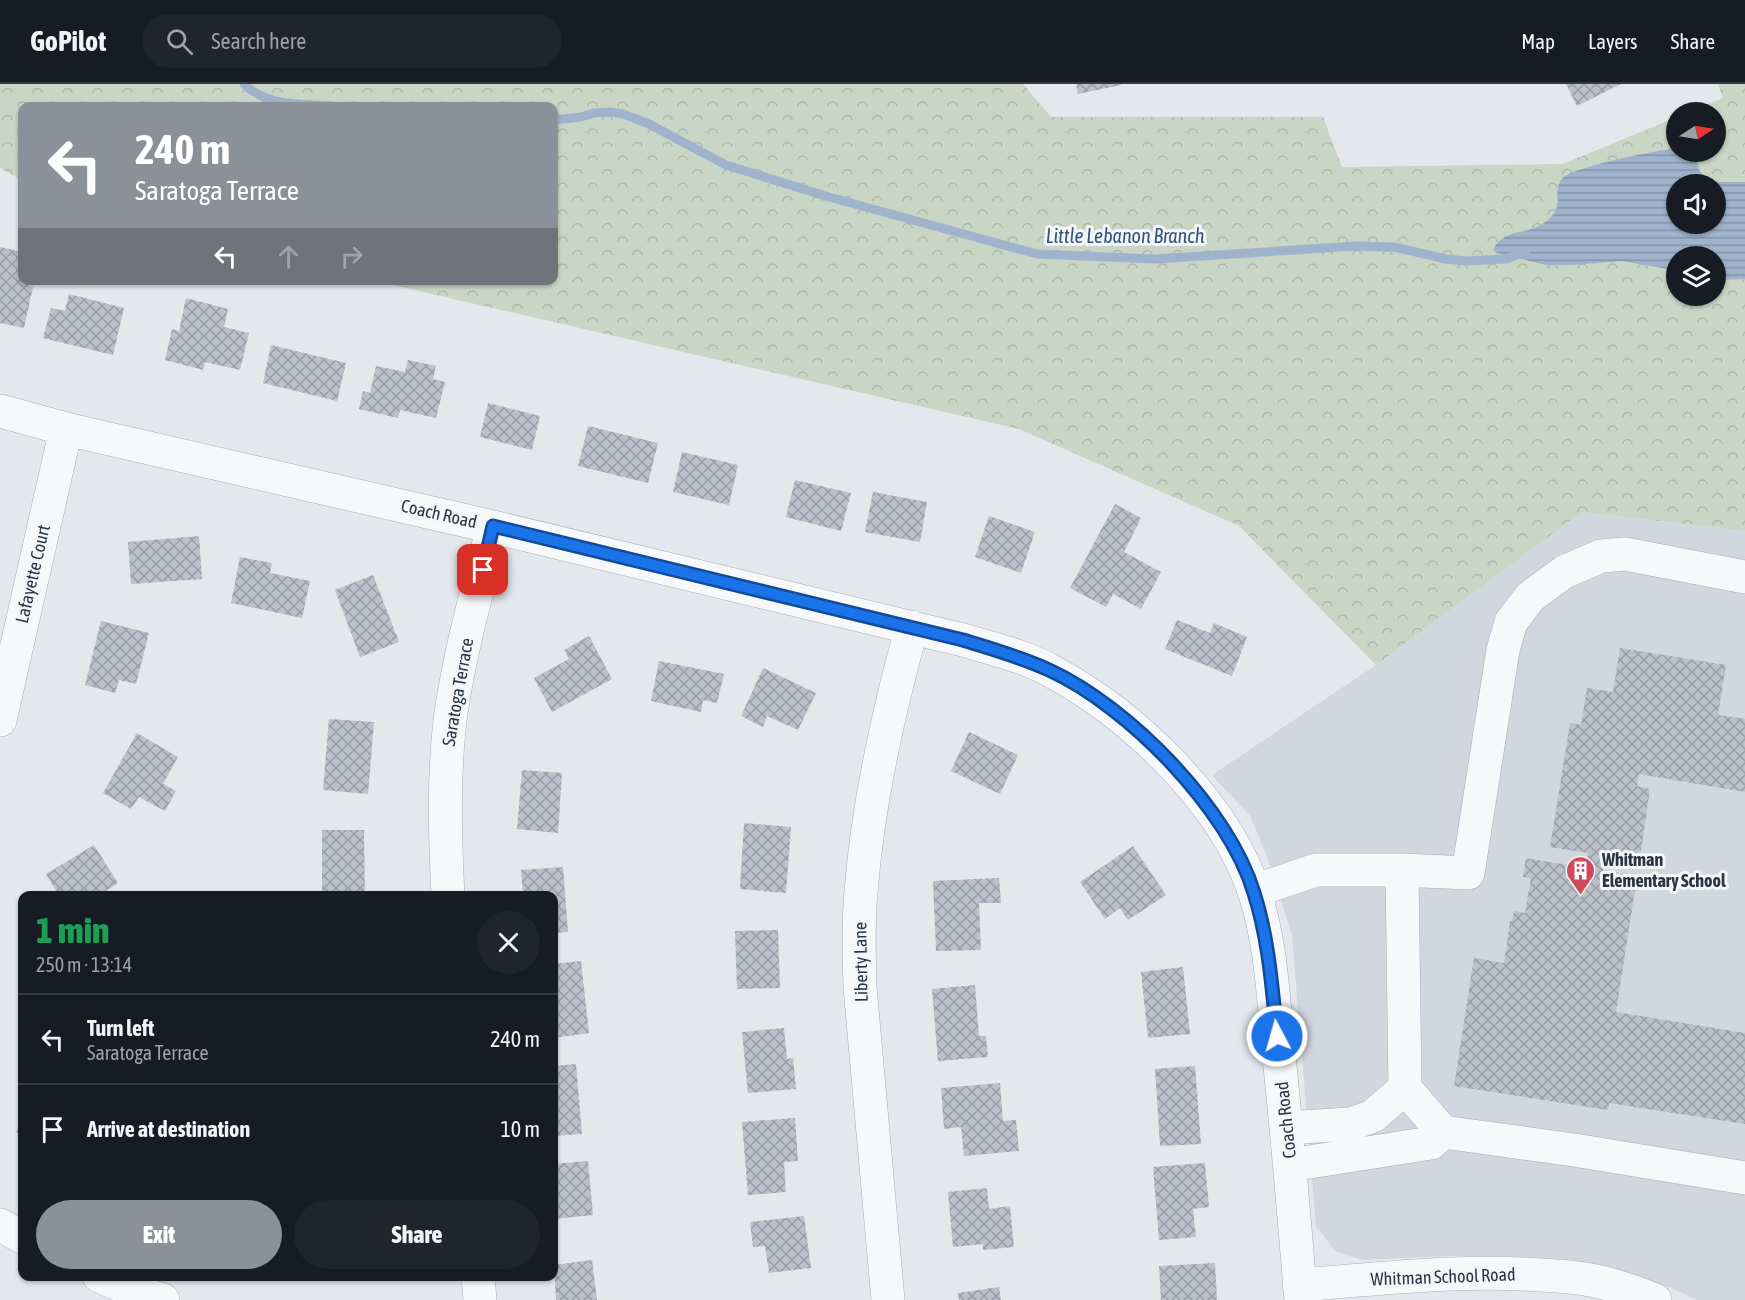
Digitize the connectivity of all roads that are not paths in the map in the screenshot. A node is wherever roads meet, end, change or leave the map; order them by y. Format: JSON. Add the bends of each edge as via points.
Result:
{"nodes":[{"id":1,"x":0,"y":411,"type":"edge"},
{"id":2,"x":66,"y":429,"type":"junction"},
{"id":3,"x":493,"y":526,"type":"junction"},
{"id":4,"x":1745,"y":577,"type":"edge"},
{"id":5,"x":912,"y":627,"type":"junction"},
{"id":6,"x":0,"y":720,"type":"edge"},
{"id":7,"x":1402,"y":870,"type":"junction"},
{"id":8,"x":448,"y":891,"type":"edge"},
{"id":9,"x":1254,"y":891,"type":"junction"},
{"id":10,"x":1405,"y":1088,"type":"junction"},
{"id":11,"x":1286,"y":1128,"type":"junction"},
{"id":12,"x":1443,"y":1132,"type":"junction"},
{"id":13,"x":1290,"y":1165,"type":"junction"},
{"id":14,"x":1745,"y":1178,"type":"edge"},
{"id":15,"x":0,"y":1224,"type":"edge"},
{"id":16,"x":18,"y":1235,"type":"edge"},
{"id":17,"x":111,"y":1281,"type":"edge"},
{"id":18,"x":478,"y":1281,"type":"edge"},
{"id":19,"x":1300,"y":1293,"type":"edge"},
{"id":20,"x":163,"y":1300,"type":"edge"},
{"id":21,"x":480,"y":1300,"type":"edge"},
{"id":22,"x":888,"y":1300,"type":"edge"},
{"id":23,"x":1655,"y":1300,"type":"edge"}],
"edges":[{"from":1,"to":2,"type":"street","name":"Coach Road"},
{"from":2,"to":3,"type":"street","name":"Coach Road"},
{"from":2,"to":6,"type":"street","name":"Lafayette Court"},
{"from":3,"to":5,"type":"street","name":"Coach Road"},
{"from":3,"to":8,"type":"street","name":"Saratoga Terrace","via":[[451,714]]},
{"from":4,"to":7,"type":"street","via":[[1625,554],[1600,556],[1563,572],[1530,597],[1511,622],[1503,650],[1468,873]]},
{"from":5,"to":9,"type":"street","name":"Coach Road","via":[[1010,654],[1051,670],[1112,709],[1141,733],[1193,788],[1241,859]]},
{"from":5,"to":22,"type":"street","name":"Liberty Lane","via":[[895,687],[867,837],[859,936],[861,999]]},
{"from":7,"to":9,"type":"street","via":[[1316,870]]},
{"from":7,"to":10,"type":"street"},
{"from":9,"to":11,"type":"street","name":"Coach Road","via":[[1270,968]]},
{"from":10,"to":11,"type":"street","via":[[1373,1116],[1351,1124]]},
{"from":10,"to":12,"type":"street"},
{"from":11,"to":13,"type":"street","name":"Coach Road"},
{"from":12,"to":13,"type":"street","via":[[1431,1143]]},
{"from":12,"to":14,"type":"street"},
{"from":13,"to":19,"type":"street","name":"Coach Road"},
{"from":15,"to":16,"type":"street"},
{"from":17,"to":20,"type":"street"},
{"from":18,"to":21,"type":"street"},
{"from":19,"to":23,"type":"street","name":"Whitman School Road","via":[[1436,1274],[1515,1273],[1594,1281]]}]}
